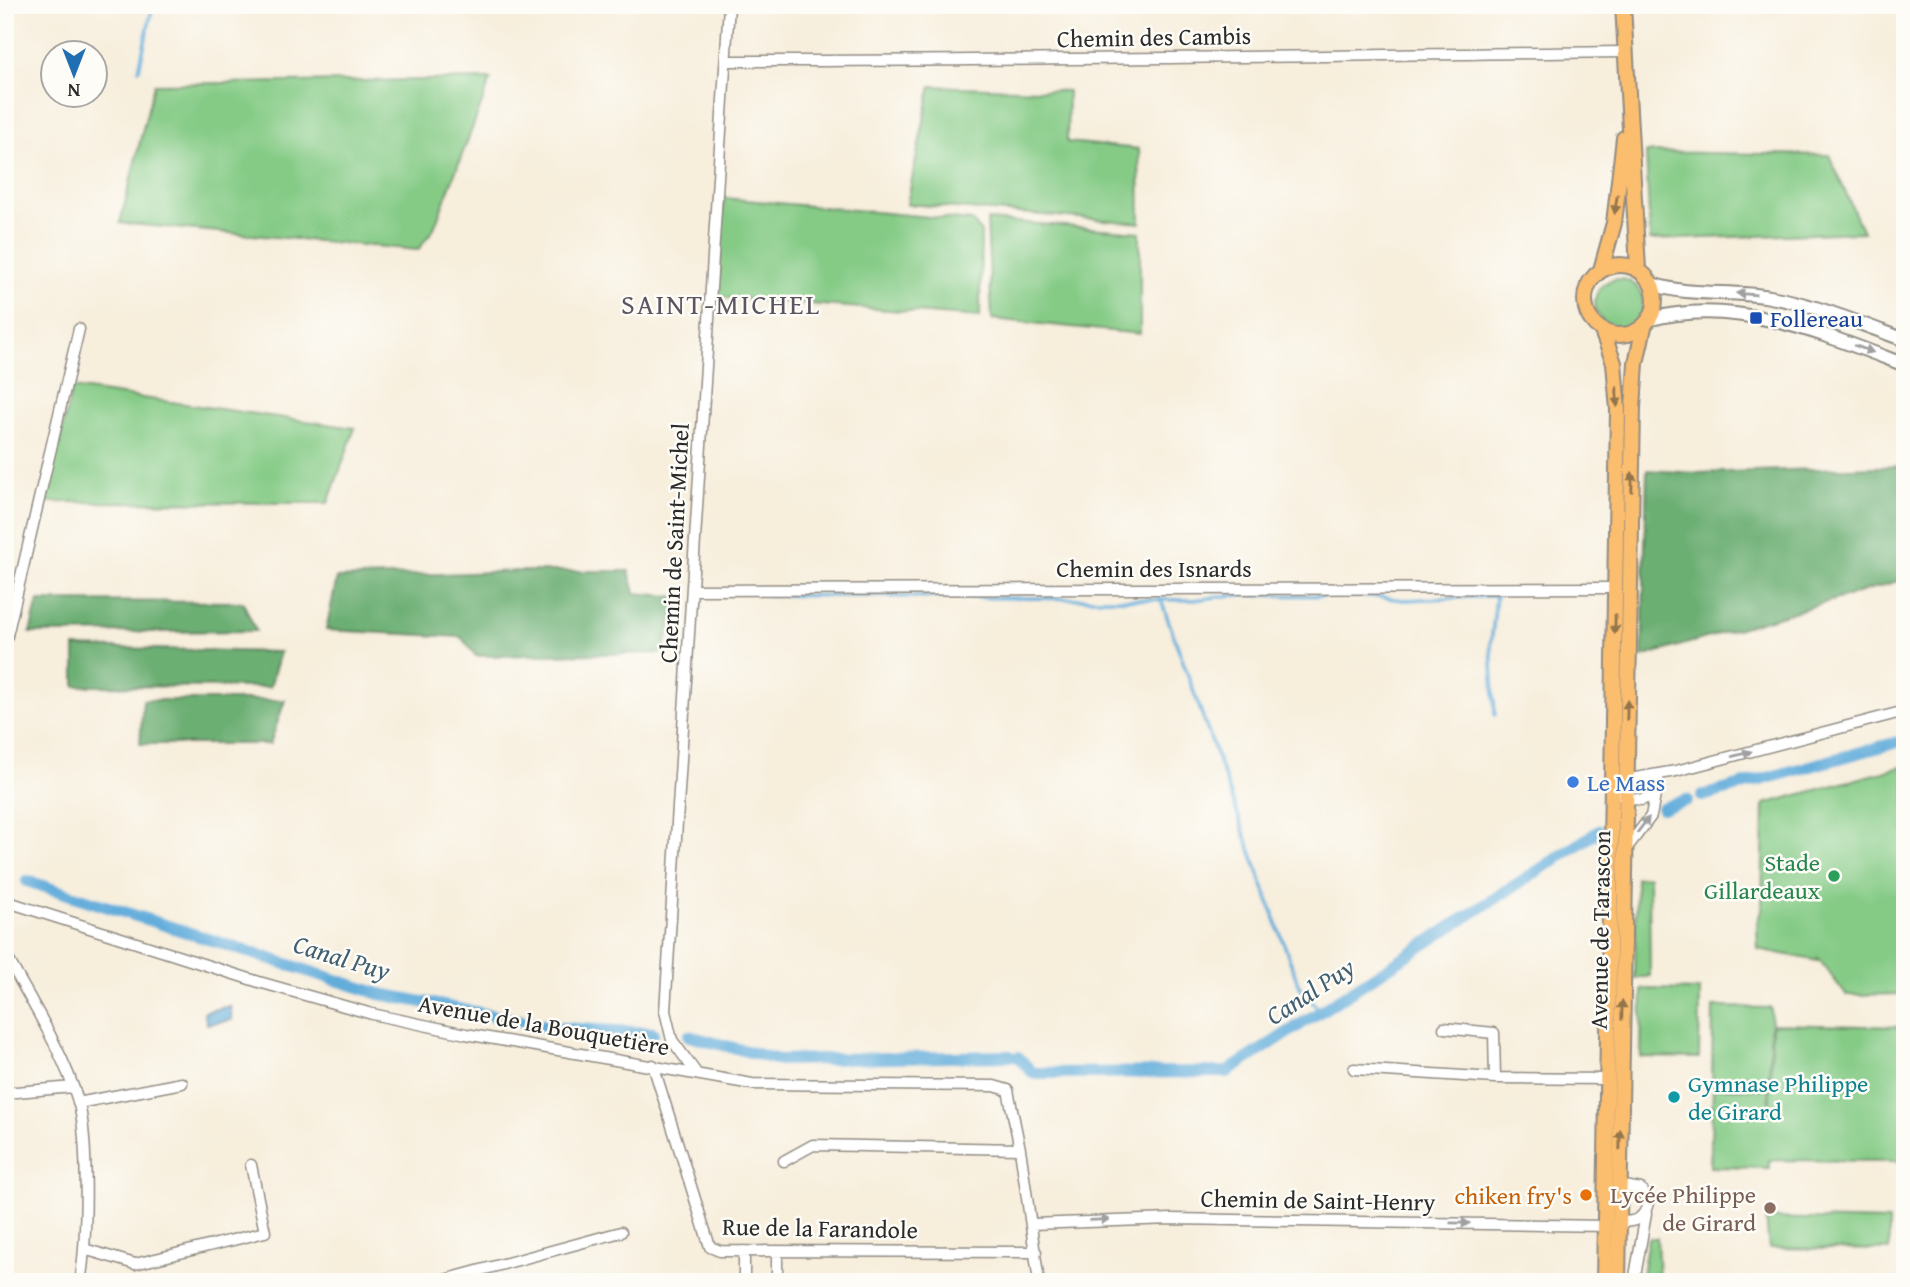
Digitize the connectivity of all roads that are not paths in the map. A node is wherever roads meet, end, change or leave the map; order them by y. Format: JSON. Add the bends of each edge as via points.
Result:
{"nodes":[{"id":1,"x":729,"y":5,"type":"edge"},
{"id":2,"x":1623,"y":5,"type":"edge"},
{"id":3,"x":1625,"y":52,"type":"junction"},
{"id":4,"x":726,"y":61,"type":"junction"},
{"id":5,"x":1627,"y":112,"type":"junction"},
{"id":6,"x":1601,"y":270,"type":"junction"},
{"id":7,"x":1638,"y":270,"type":"junction"},
{"id":8,"x":1652,"y":284,"type":"junction"},
{"id":9,"x":1647,"y":323,"type":"junction"},
{"id":10,"x":79,"y":329,"type":"dead end"},
{"id":11,"x":1602,"y":331,"type":"junction"},
{"id":12,"x":1905,"y":340,"type":"edge"},
{"id":13,"x":1905,"y":365,"type":"edge"},
{"id":14,"x":1615,"y":588,"type":"junction"},
{"id":15,"x":693,"y":590,"type":"junction"},
{"id":16,"x":5,"y":644,"type":"edge"},
{"id":17,"x":1905,"y":711,"type":"edge"},
{"id":18,"x":1659,"y":775,"type":"junction"},
{"id":19,"x":1618,"y":789,"type":"junction"},
{"id":20,"x":1655,"y":795,"type":"junction"},
{"id":21,"x":1625,"y":852,"type":"junction"},
{"id":22,"x":5,"y":901,"type":"edge"},
{"id":23,"x":5,"y":953,"type":"edge"},
{"id":24,"x":1444,"y":1028,"type":"dead end"},
{"id":25,"x":653,"y":1066,"type":"junction"},
{"id":26,"x":1354,"y":1069,"type":"dead end"},
{"id":27,"x":697,"y":1074,"type":"junction"},
{"id":28,"x":1495,"y":1078,"type":"junction"},
{"id":29,"x":1607,"y":1079,"type":"junction"},
{"id":30,"x":182,"y":1083,"type":"dead end"},
{"id":31,"x":74,"y":1087,"type":"junction"},
{"id":32,"x":5,"y":1093,"type":"edge"},
{"id":33,"x":79,"y":1103,"type":"junction"},
{"id":34,"x":1020,"y":1149,"type":"junction"},
{"id":35,"x":784,"y":1161,"type":"dead end"},
{"id":36,"x":251,"y":1165,"type":"dead end"},
{"id":37,"x":1619,"y":1185,"type":"junction"},
{"id":38,"x":1646,"y":1212,"type":"junction"},
{"id":39,"x":1031,"y":1224,"type":"junction"},
{"id":40,"x":1612,"y":1224,"type":"junction"},
{"id":41,"x":621,"y":1232,"type":"dead end"},
{"id":42,"x":84,"y":1249,"type":"junction"},
{"id":43,"x":744,"y":1251,"type":"junction"},
{"id":44,"x":777,"y":1251,"type":"junction"},
{"id":45,"x":1036,"y":1252,"type":"junction"},
{"id":46,"x":80,"y":1282,"type":"edge"},
{"id":47,"x":438,"y":1282,"type":"edge"},
{"id":48,"x":744,"y":1282,"type":"edge"},
{"id":49,"x":777,"y":1282,"type":"edge"},
{"id":50,"x":1039,"y":1282,"type":"edge"},
{"id":51,"x":1604,"y":1282,"type":"edge"},
{"id":52,"x":1618,"y":1282,"type":"edge"},
{"id":53,"x":1634,"y":1282,"type":"edge"}],
"edges":[{"from":1,"to":4,"type":"street","name":"Chemin de Saint-Michel"},
{"from":2,"to":3,"type":"main road"},
{"from":3,"to":4,"type":"street","name":"Chemin des Cambis","via":[[985,62]]},
{"from":3,"to":5,"type":"main road"},
{"from":4,"to":15,"type":"street","name":"Chemin de Saint-Michel"},
{"from":5,"to":6,"type":"main road","one_way":true,"via":[[1614,223]]},
{"from":5,"to":7,"type":"main road"},
{"from":6,"to":7,"type":"main road","via":[[1626,265]]},
{"from":6,"to":11,"type":"main road","via":[[1588,286],[1585,306]]},
{"from":7,"to":8,"type":"main road"},
{"from":8,"to":9,"type":"main road","via":[[1656,301]]},
{"from":12,"to":8,"type":"street","one_way":true,"via":[[1793,302]]},
{"from":9,"to":11,"type":"main road","via":[[1624,335]]},
{"from":9,"to":13,"type":"street","one_way":true,"via":[[1702,313],[1756,318],[1811,330]]},
{"from":19,"to":9,"type":"main road","name":"Avenue de Tarascon","one_way":true,"via":[[1633,408],[1636,363]]},
{"from":10,"to":16,"type":"street"},
{"from":11,"to":14,"type":"main road","name":"Avenue de Tarascon","one_way":true,"via":[[1617,387]]},
{"from":14,"to":15,"type":"street","name":"Chemin des Isnards"},
{"from":14,"to":19,"type":"main road","name":"Avenue de Tarascon","one_way":true},
{"from":15,"to":27,"type":"street","name":"Chemin de Saint-Michel","via":[[665,1011],[672,1040]]},
{"from":18,"to":17,"type":"street","one_way":true},
{"from":18,"to":19,"type":"street"},
{"from":18,"to":20,"type":"street"},
{"from":19,"to":20,"type":"street","via":[[1641,800]]},
{"from":19,"to":21,"type":"main road","name":"Avenue de Tarascon"},
{"from":19,"to":29,"type":"main road","name":"Avenue de Tarascon"},
{"from":21,"to":20,"type":"street","one_way":true,"via":[[1651,816]]},
{"from":37,"to":21,"type":"main road","name":"Avenue de Tarascon","one_way":true},
{"from":22,"to":25,"type":"street","name":"Avenue de la Bouquetière","via":[[372,1014]]},
{"from":23,"to":31,"type":"street"},
{"from":24,"to":28,"type":"street","via":[[1494,1033]]},
{"from":25,"to":27,"type":"street","name":"Avenue de la Bouquetière"},
{"from":25,"to":43,"type":"street","name":"Rue de la Farandole","via":[[706,1240],[720,1251]]},
{"from":26,"to":28,"type":"street"},
{"from":27,"to":34,"type":"street","name":"Avenue de la Bouquetière","via":[[752,1084],[994,1086],[1007,1090]]},
{"from":28,"to":29,"type":"street"},
{"from":29,"to":40,"type":"main road","name":"Avenue de Tarascon"},
{"from":30,"to":33,"type":"street"},
{"from":31,"to":32,"type":"street"},
{"from":31,"to":33,"type":"street"},
{"from":33,"to":42,"type":"street"},
{"from":34,"to":35,"type":"street","via":[[813,1145]]},
{"from":34,"to":39,"type":"street"},
{"from":36,"to":42,"type":"street","via":[[265,1233],[135,1264]]},
{"from":37,"to":38,"type":"street","via":[[1641,1188]]},
{"from":37,"to":40,"type":"main road","name":"Avenue de Tarascon"},
{"from":38,"to":40,"type":"street","via":[[1633,1222]]},
{"from":38,"to":53,"type":"street"},
{"from":39,"to":40,"type":"street","name":"Chemin de Saint-Henry","one_way":true,"via":[[1186,1219]]},
{"from":39,"to":45,"type":"street"},
{"from":40,"to":51,"type":"main road","name":"Avenue de Tarascon"},
{"from":40,"to":52,"type":"main road","name":"Avenue de Tarascon"},
{"from":41,"to":47,"type":"street"},
{"from":42,"to":46,"type":"street"},
{"from":43,"to":44,"type":"street","name":"Rue de la Farandole"},
{"from":43,"to":48,"type":"street"},
{"from":44,"to":45,"type":"street","name":"Rue de la Farandole"},
{"from":44,"to":49,"type":"street"},
{"from":45,"to":50,"type":"street"}]}
